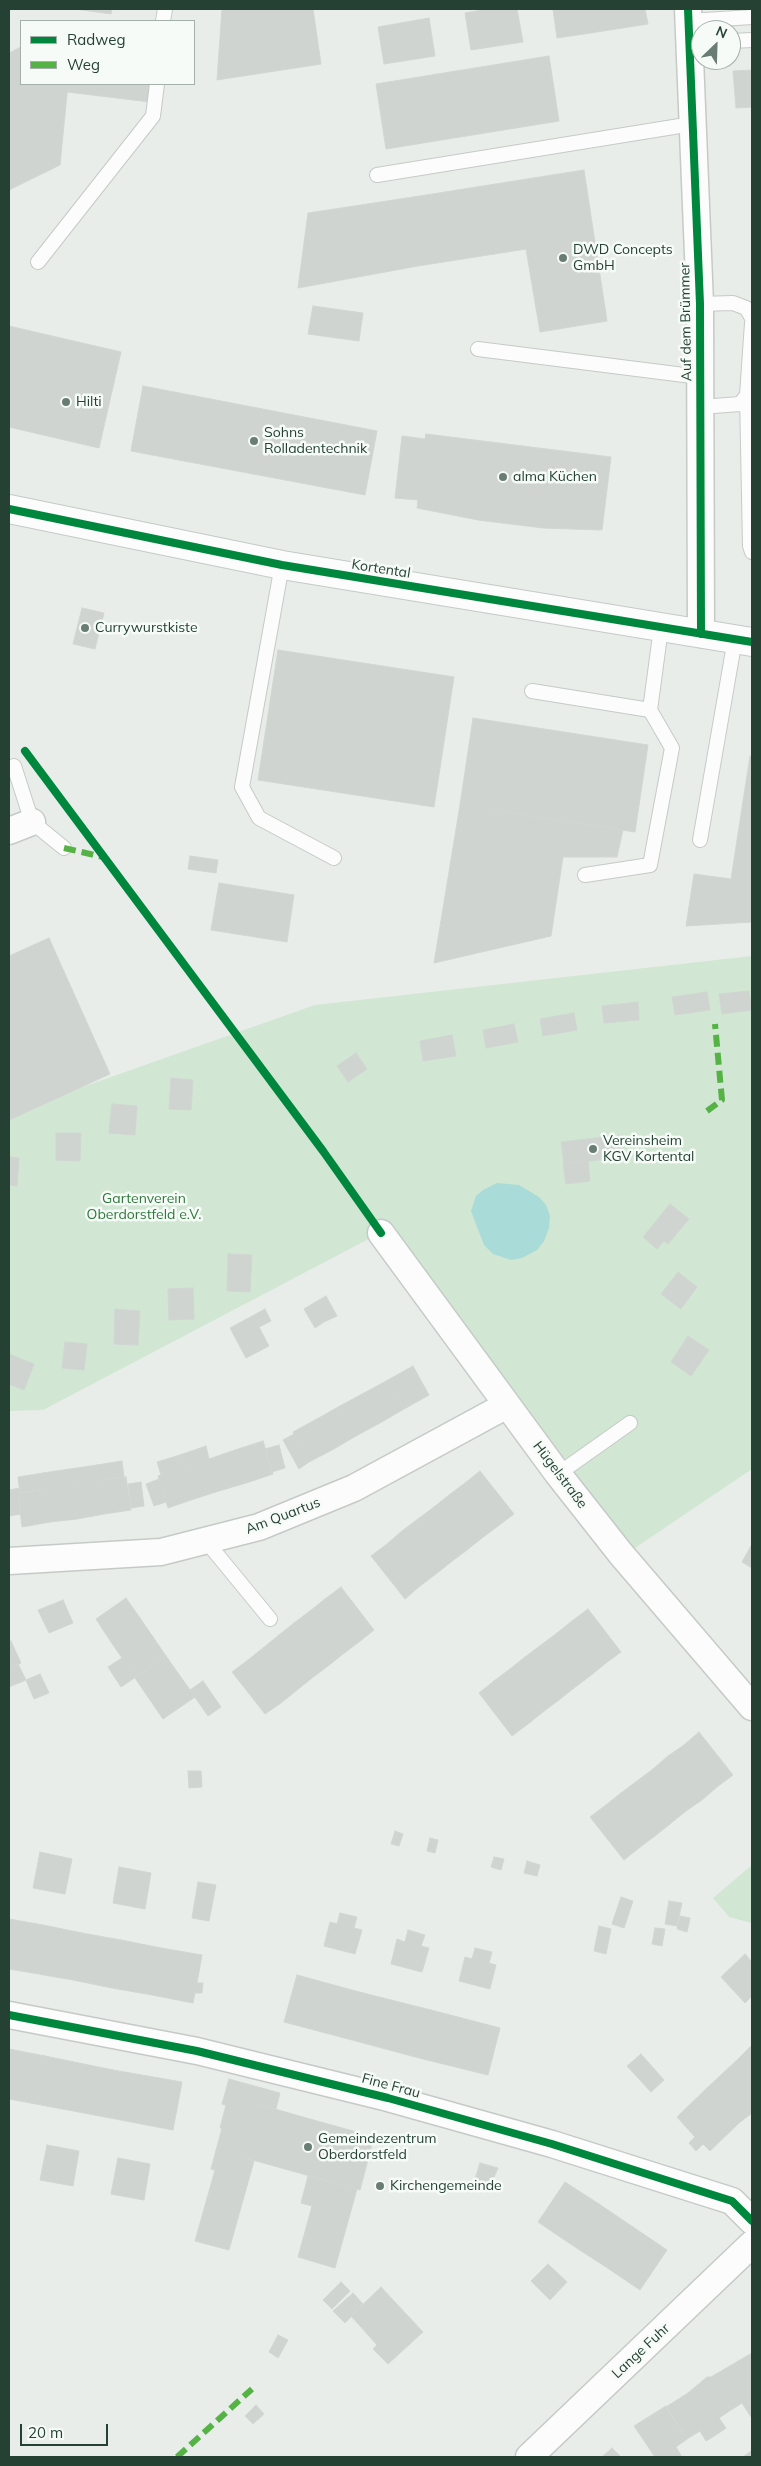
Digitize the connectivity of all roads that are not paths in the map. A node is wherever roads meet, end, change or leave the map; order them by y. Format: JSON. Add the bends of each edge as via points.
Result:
{"nodes":[{"id":1,"x":752,"y":17,"type":"edge"},
{"id":2,"x":738,"y":20,"type":"edge"},
{"id":3,"x":692,"y":70,"type":"edge"},
{"id":4,"x":156,"y":85,"type":"edge"},
{"id":5,"x":692,"y":124,"type":"junction"},
{"id":6,"x":377,"y":174,"type":"dead end"},
{"id":7,"x":38,"y":262,"type":"dead end"},
{"id":8,"x":700,"y":304,"type":"junction"},
{"id":9,"x":752,"y":318,"type":"edge"},
{"id":10,"x":752,"y":324,"type":"edge"},
{"id":11,"x":478,"y":349,"type":"dead end"},
{"id":12,"x":700,"y":378,"type":"junction"},
{"id":13,"x":747,"y":395,"type":"junction"},
{"id":14,"x":700,"y":407,"type":"junction"},
{"id":15,"x":9,"y":509,"type":"edge"},
{"id":16,"x":752,"y":552,"type":"edge"},
{"id":17,"x":282,"y":565,"type":"junction"},
{"id":18,"x":661,"y":628,"type":"junction"},
{"id":19,"x":701,"y":634,"type":"junction"},
{"id":20,"x":743,"y":641,"type":"edge"},
{"id":21,"x":532,"y":691,"type":"dead end"},
{"id":22,"x":650,"y":710,"type":"junction"},
{"id":23,"x":14,"y":766,"type":"dead end"},
{"id":24,"x":20,"y":827,"type":"edge"},
{"id":25,"x":700,"y":840,"type":"dead end"},
{"id":26,"x":64,"y":848,"type":"dead end"},
{"id":27,"x":334,"y":858,"type":"dead end"},
{"id":28,"x":585,"y":875,"type":"dead end"},
{"id":29,"x":380,"y":1233,"type":"dead end"},
{"id":30,"x":507,"y":1405,"type":"junction"},
{"id":31,"x":630,"y":1423,"type":"dead end"},
{"id":32,"x":558,"y":1474,"type":"junction"},
{"id":33,"x":206,"y":1540,"type":"junction"},
{"id":34,"x":9,"y":1562,"type":"edge"},
{"id":35,"x":270,"y":1619,"type":"dead end"},
{"id":36,"x":752,"y":1707,"type":"edge"},
{"id":37,"x":9,"y":2015,"type":"edge"},
{"id":38,"x":752,"y":2221,"type":"edge"},
{"id":39,"x":752,"y":2244,"type":"edge"},
{"id":40,"x":528,"y":2457,"type":"edge"}],
"edges":[{"from":1,"to":2,"type":"lane"},
{"from":3,"to":5,"type":"street","name":"Auf dem Brümmer"},
{"from":4,"to":7,"type":"lane","via":[[153,116]]},
{"from":5,"to":6,"type":"lane"},
{"from":5,"to":8,"type":"street","name":"Auf dem Brümmer"},
{"from":8,"to":9,"type":"lane","via":[[733,303],[746,308]]},
{"from":8,"to":12,"type":"street","name":"Auf dem Brümmer"},
{"from":10,"to":13,"type":"lane"},
{"from":11,"to":12,"type":"lane"},
{"from":12,"to":14,"type":"street","name":"Auf dem Brümmer"},
{"from":13,"to":14,"type":"lane","via":[[740,404]]},
{"from":13,"to":16,"type":"lane"},
{"from":14,"to":19,"type":"street","name":"Auf dem Brümmer"},
{"from":15,"to":17,"type":"street","name":"Kortental"},
{"from":17,"to":18,"type":"street","name":"Kortental"},
{"from":17,"to":27,"type":"lane","via":[[242,787],[259,818]]},
{"from":18,"to":19,"type":"street","name":"Kortental"},
{"from":18,"to":22,"type":"lane"},
{"from":19,"to":20,"type":"street","name":"Kortental"},
{"from":20,"to":25,"type":"lane"},
{"from":21,"to":22,"type":"lane"},
{"from":22,"to":28,"type":"lane","via":[[672,748],[650,865]]},
{"from":23,"to":24,"type":"lane"},
{"from":24,"to":26,"type":"lane"},
{"from":29,"to":30,"type":"street","name":"Hügelstraße"},
{"from":30,"to":32,"type":"street","name":"Hügelstraße"},
{"from":30,"to":33,"type":"street","name":"Am Quartus","via":[[354,1488],[259,1528]]},
{"from":31,"to":32,"type":"lane"},
{"from":32,"to":36,"type":"street","name":"Hügelstraße","via":[[621,1554]]},
{"from":33,"to":34,"type":"street","name":"Am Quartus","via":[[150,1553]]},
{"from":33,"to":35,"type":"lane"},
{"from":37,"to":38,"type":"street","name":"Fine Frau","via":[[189,2049],[388,2098],[552,2144],[732,2201]]},
{"from":39,"to":40,"type":"street","name":"Lange Fuhr"}]}
